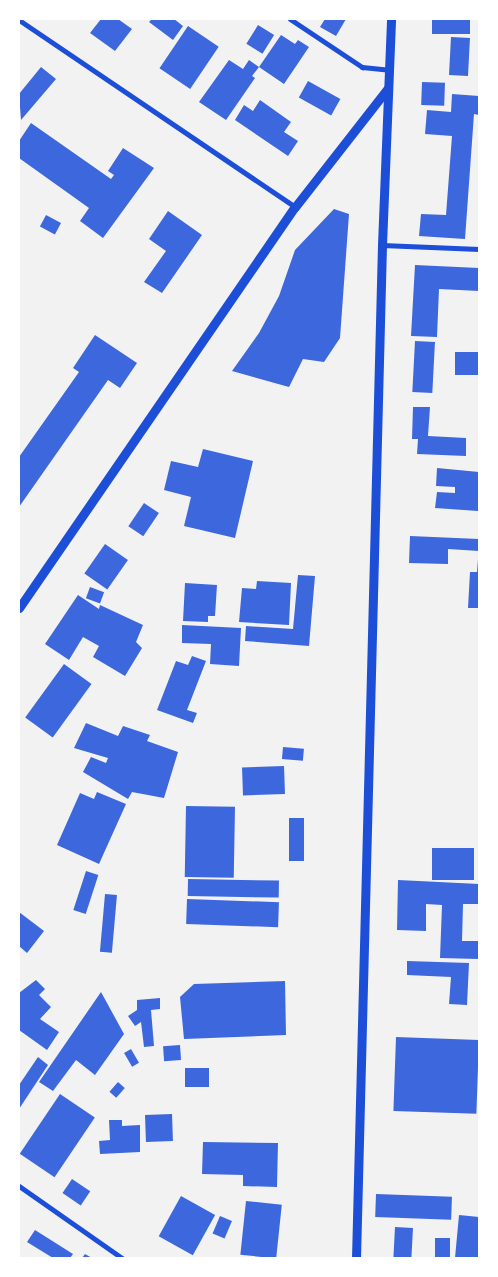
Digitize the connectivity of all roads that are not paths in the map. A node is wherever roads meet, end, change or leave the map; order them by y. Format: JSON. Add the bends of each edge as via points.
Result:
{"nodes":[{"id":1,"x":290,"y":19,"type":"edge"},
{"id":2,"x":391,"y":19,"type":"edge"},
{"id":3,"x":19,"y":20,"type":"edge"},
{"id":4,"x":389,"y":70,"type":"junction"},
{"id":5,"x":388,"y":88,"type":"junction"},
{"id":6,"x":294,"y":207,"type":"junction"},
{"id":7,"x":382,"y":245,"type":"junction"},
{"id":8,"x":479,"y":249,"type":"edge"},
{"id":9,"x":19,"y":608,"type":"edge"},
{"id":10,"x":19,"y":1186,"type":"edge"},
{"id":11,"x":122,"y":1258,"type":"edge"},
{"id":12,"x":356,"y":1258,"type":"edge"}],
"edges":[{"from":1,"to":4,"type":"street","via":[[362,67]]},
{"from":2,"to":4,"type":"street"},
{"from":3,"to":6,"type":"street"},
{"from":4,"to":5,"type":"street"},
{"from":5,"to":6,"type":"street"},
{"from":5,"to":7,"type":"street"},
{"from":6,"to":9,"type":"street"},
{"from":7,"to":8,"type":"street"},
{"from":7,"to":12,"type":"street"},
{"from":10,"to":11,"type":"street"}]}
